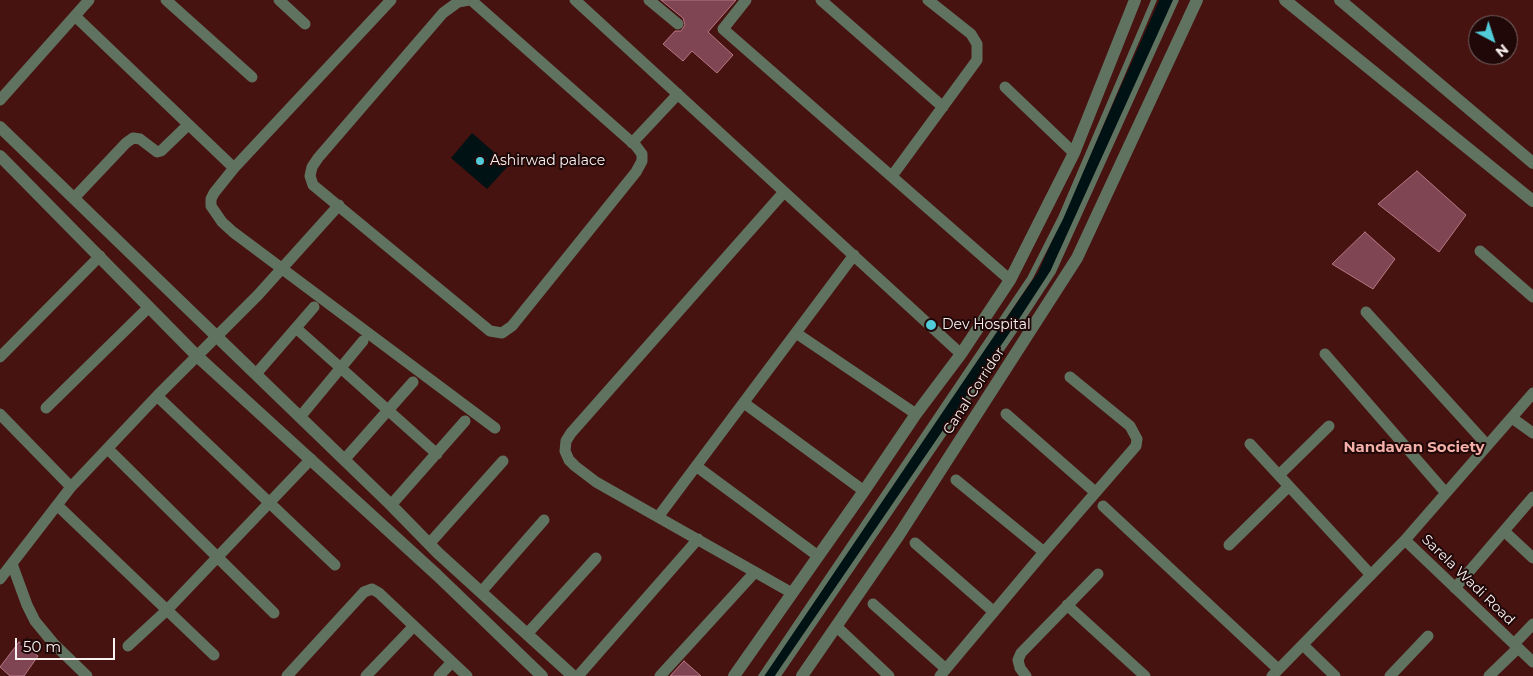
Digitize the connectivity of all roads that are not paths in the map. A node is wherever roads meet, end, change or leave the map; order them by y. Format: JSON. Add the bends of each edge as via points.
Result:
{"nodes":[{"id":1,"x":89,"y":0,"type":"edge"},
{"id":2,"x":166,"y":0,"type":"edge"},
{"id":3,"x":278,"y":0,"type":"edge"},
{"id":4,"x":392,"y":0,"type":"edge"},
{"id":5,"x":470,"y":0,"type":"edge"},
{"id":6,"x":575,"y":0,"type":"edge"},
{"id":7,"x":649,"y":0,"type":"edge"},
{"id":8,"x":746,"y":0,"type":"edge"},
{"id":9,"x":821,"y":0,"type":"edge"},
{"id":10,"x":928,"y":0,"type":"edge"},
{"id":11,"x":1135,"y":0,"type":"edge"},
{"id":12,"x":1154,"y":0,"type":"edge"},
{"id":13,"x":1176,"y":0,"type":"edge"},
{"id":14,"x":1197,"y":0,"type":"edge"},
{"id":15,"x":1285,"y":0,"type":"edge"},
{"id":16,"x":1340,"y":0,"type":"edge"},
{"id":17,"x":75,"y":16,"type":"junction"},
{"id":18,"x":305,"y":24,"type":"dead end"},
{"id":19,"x":678,"y":24,"type":"dead end"},
{"id":20,"x":252,"y":77,"type":"dead end"},
{"id":21,"x":1005,"y":87,"type":"dead end"},
{"id":22,"x":678,"y":94,"type":"junction"},
{"id":23,"x":0,"y":100,"type":"edge"},
{"id":24,"x":943,"y":107,"type":"junction"},
{"id":25,"x":188,"y":124,"type":"junction"},
{"id":26,"x":0,"y":127,"type":"edge"},
{"id":27,"x":632,"y":143,"type":"junction"},
{"id":28,"x":1074,"y":153,"type":"junction"},
{"id":29,"x":0,"y":156,"type":"edge"},
{"id":30,"x":1533,"y":163,"type":"edge"},
{"id":31,"x":234,"y":168,"type":"junction"},
{"id":32,"x":892,"y":176,"type":"junction"},
{"id":33,"x":784,"y":192,"type":"junction"},
{"id":34,"x":74,"y":198,"type":"junction"},
{"id":35,"x":1533,"y":202,"type":"edge"},
{"id":36,"x":339,"y":205,"type":"junction"},
{"id":37,"x":1480,"y":251,"type":"dead end"},
{"id":38,"x":854,"y":255,"type":"junction"},
{"id":39,"x":100,"y":256,"type":"junction"},
{"id":40,"x":282,"y":268,"type":"junction"},
{"id":41,"x":1010,"y":280,"type":"junction"},
{"id":42,"x":1533,"y":297,"type":"edge"},
{"id":43,"x":149,"y":306,"type":"junction"},
{"id":44,"x":314,"y":306,"type":"dead end"},
{"id":45,"x":1366,"y":312,"type":"dead end"},
{"id":46,"x":296,"y":328,"type":"junction"},
{"id":47,"x":796,"y":334,"type":"junction"},
{"id":48,"x":218,"y":337,"type":"junction"},
{"id":49,"x":362,"y":342,"type":"dead end"},
{"id":50,"x":961,"y":354,"type":"junction"},
{"id":51,"x":1324,"y":354,"type":"dead end"},
{"id":52,"x":197,"y":356,"type":"junction"},
{"id":53,"x":0,"y":357,"type":"edge"},
{"id":54,"x":341,"y":368,"type":"junction"},
{"id":55,"x":256,"y":374,"type":"junction"},
{"id":56,"x":1070,"y":377,"type":"dead end"},
{"id":57,"x":413,"y":382,"type":"dead end"},
{"id":58,"x":1533,"y":394,"type":"edge"},
{"id":59,"x":157,"y":396,"type":"junction"},
{"id":60,"x":744,"y":403,"type":"junction"},
{"id":61,"x":46,"y":408,"type":"dead end"},
{"id":62,"x":388,"y":411,"type":"junction"},
{"id":63,"x":0,"y":414,"type":"edge"},
{"id":64,"x":916,"y":414,"type":"junction"},
{"id":65,"x":1006,"y":414,"type":"dead end"},
{"id":66,"x":300,"y":417,"type":"junction"},
{"id":67,"x":1512,"y":418,"type":"junction"},
{"id":68,"x":465,"y":421,"type":"dead end"},
{"id":69,"x":1329,"y":426,"type":"dead end"},
{"id":70,"x":495,"y":428,"type":"dead end"},
{"id":71,"x":1533,"y":433,"type":"edge"},
{"id":72,"x":1250,"y":444,"type":"dead end"},
{"id":73,"x":1487,"y":445,"type":"junction"},
{"id":74,"x":108,"y":449,"type":"junction"},
{"id":75,"x":436,"y":454,"type":"junction"},
{"id":76,"x":311,"y":459,"type":"junction"},
{"id":77,"x":344,"y":460,"type":"junction"},
{"id":78,"x":503,"y":461,"type":"dead end"},
{"id":79,"x":696,"y":466,"type":"junction"},
{"id":80,"x":1279,"y":475,"type":"junction"},
{"id":81,"x":956,"y":480,"type":"dead end"},
{"id":82,"x":1289,"y":486,"type":"junction"},
{"id":83,"x":71,"y":487,"type":"junction"},
{"id":84,"x":864,"y":491,"type":"junction"},
{"id":85,"x":1095,"y":492,"type":"junction"},
{"id":86,"x":1446,"y":492,"type":"junction"},
{"id":87,"x":1533,"y":497,"type":"edge"},
{"id":88,"x":269,"y":503,"type":"junction"},
{"id":89,"x":57,"y":505,"type":"junction"},
{"id":90,"x":391,"y":505,"type":"junction"},
{"id":91,"x":1103,"y":506,"type":"dead end"},
{"id":92,"x":658,"y":517,"type":"junction"},
{"id":93,"x":544,"y":520,"type":"dead end"},
{"id":94,"x":1504,"y":531,"type":"junction"},
{"id":95,"x":698,"y":539,"type":"junction"},
{"id":96,"x":1405,"y":540,"type":"junction"},
{"id":97,"x":915,"y":543,"type":"dead end"},
{"id":98,"x":429,"y":544,"type":"junction"},
{"id":99,"x":1229,"y":545,"type":"dead end"},
{"id":100,"x":1044,"y":552,"type":"junction"},
{"id":101,"x":818,"y":556,"type":"junction"},
{"id":102,"x":217,"y":557,"type":"junction"},
{"id":103,"x":596,"y":558,"type":"dead end"},
{"id":104,"x":1533,"y":558,"type":"edge"},
{"id":105,"x":12,"y":564,"type":"junction"},
{"id":106,"x":334,"y":565,"type":"dead end"},
{"id":107,"x":755,"y":572,"type":"junction"},
{"id":108,"x":1098,"y":574,"type":"dead end"},
{"id":109,"x":1371,"y":575,"type":"junction"},
{"id":110,"x":0,"y":579,"type":"edge"},
{"id":111,"x":1455,"y":588,"type":"junction"},
{"id":112,"x":481,"y":592,"type":"junction"},
{"id":113,"x":792,"y":593,"type":"junction"},
{"id":114,"x":873,"y":604,"type":"dead end"},
{"id":115,"x":1067,"y":605,"type":"junction"},
{"id":116,"x":167,"y":610,"type":"junction"},
{"id":117,"x":994,"y":612,"type":"junction"},
{"id":118,"x":274,"y":613,"type":"dead end"},
{"id":119,"x":1533,"y":624,"type":"edge"},
{"id":120,"x":414,"y":626,"type":"junction"},
{"id":121,"x":837,"y":627,"type":"junction"},
{"id":122,"x":527,"y":634,"type":"junction"},
{"id":123,"x":1428,"y":636,"type":"dead end"},
{"id":124,"x":1303,"y":645,"type":"junction"},
{"id":125,"x":128,"y":646,"type":"dead end"},
{"id":126,"x":1516,"y":646,"type":"junction"},
{"id":127,"x":214,"y":655,"type":"dead end"},
{"id":128,"x":452,"y":662,"type":"junction"},
{"id":129,"x":1533,"y":662,"type":"edge"},
{"id":130,"x":943,"y":672,"type":"edge"},
{"id":131,"x":1275,"y":673,"type":"edge"},
{"id":132,"x":87,"y":676,"type":"edge"},
{"id":133,"x":287,"y":676,"type":"edge"},
{"id":134,"x":366,"y":676,"type":"edge"},
{"id":135,"x":439,"y":676,"type":"edge"},
{"id":136,"x":467,"y":676,"type":"edge"},
{"id":137,"x":542,"y":676,"type":"edge"},
{"id":138,"x":573,"y":676,"type":"edge"},
{"id":139,"x":578,"y":676,"type":"edge"},
{"id":140,"x":660,"y":676,"type":"edge"},
{"id":141,"x":734,"y":676,"type":"edge"},
{"id":142,"x":761,"y":676,"type":"edge"},
{"id":143,"x":778,"y":676,"type":"edge"},
{"id":144,"x":802,"y":676,"type":"edge"},
{"id":145,"x":888,"y":676,"type":"edge"},
{"id":146,"x":1026,"y":676,"type":"edge"},
{"id":147,"x":1145,"y":676,"type":"edge"},
{"id":148,"x":1335,"y":676,"type":"edge"},
{"id":149,"x":1390,"y":676,"type":"edge"},
{"id":150,"x":1489,"y":676,"type":"edge"}],
"edges":[{"from":1,"to":17,"type":"street"},
{"from":2,"to":20,"type":"street"},
{"from":3,"to":18,"type":"street"},
{"from":4,"to":31,"type":"street"},
{"from":5,"to":27,"type":"street"},
{"from":5,"to":36,"type":"street","via":[[458,2],[443,13],[312,167],[310,176],[314,185]]},
{"from":6,"to":22,"type":"street"},
{"from":7,"to":19,"type":"street"},
{"from":8,"to":32,"type":"street","via":[[722,29]]},
{"from":9,"to":24,"type":"street"},
{"from":10,"to":24,"type":"street","via":[[971,34],[978,50],[977,60]]},
{"from":11,"to":28,"type":"street"},
{"from":12,"to":142,"type":"lane","via":[[1061,217],[1030,278]]},
{"from":13,"to":143,"type":"lane","via":[[1053,272]]},
{"from":14,"to":121,"type":"street","name":"Canal Corridor","via":[[1078,258]]},
{"from":15,"to":35,"type":"street"},
{"from":16,"to":30,"type":"street"},
{"from":17,"to":23,"type":"street"},
{"from":17,"to":25,"type":"street"},
{"from":21,"to":28,"type":"street"},
{"from":22,"to":27,"type":"street"},
{"from":22,"to":33,"type":"street"},
{"from":24,"to":32,"type":"street"},
{"from":25,"to":31,"type":"street"},
{"from":25,"to":34,"type":"street","via":[[162,151],[157,152],[140,139],[133,138]]},
{"from":26,"to":34,"type":"street"},
{"from":27,"to":36,"type":"street","via":[[642,154],[636,172],[512,326],[502,332],[490,331]]},
{"from":28,"to":41,"type":"street"},
{"from":29,"to":39,"type":"street"},
{"from":31,"to":40,"type":"street","via":[[214,193],[211,206],[233,232]]},
{"from":32,"to":41,"type":"street"},
{"from":33,"to":38,"type":"street"},
{"from":33,"to":92,"type":"street","via":[[566,441],[565,451],[575,466],[596,482]]},
{"from":34,"to":48,"type":"street"},
{"from":36,"to":40,"type":"street"},
{"from":37,"to":42,"type":"street"},
{"from":38,"to":47,"type":"street"},
{"from":38,"to":50,"type":"street"},
{"from":39,"to":43,"type":"street"},
{"from":39,"to":53,"type":"street"},
{"from":40,"to":48,"type":"street"},
{"from":40,"to":70,"type":"street"},
{"from":41,"to":50,"type":"street"},
{"from":43,"to":52,"type":"street"},
{"from":43,"to":61,"type":"street"},
{"from":44,"to":46,"type":"street"},
{"from":45,"to":73,"type":"street"},
{"from":46,"to":54,"type":"street"},
{"from":46,"to":55,"type":"street"},
{"from":47,"to":60,"type":"street"},
{"from":47,"to":64,"type":"street"},
{"from":48,"to":52,"type":"street"},
{"from":48,"to":55,"type":"street"},
{"from":49,"to":54,"type":"street"},
{"from":50,"to":64,"type":"street"},
{"from":51,"to":86,"type":"street"},
{"from":52,"to":59,"type":"street"},
{"from":52,"to":76,"type":"street"},
{"from":54,"to":62,"type":"street"},
{"from":54,"to":66,"type":"street"},
{"from":55,"to":66,"type":"street"},
{"from":56,"to":85,"type":"street","via":[[1130,426],[1138,439],[1136,446]]},
{"from":57,"to":62,"type":"street"},
{"from":58,"to":67,"type":"street"},
{"from":59,"to":74,"type":"street"},
{"from":59,"to":88,"type":"street"},
{"from":60,"to":79,"type":"street"},
{"from":60,"to":84,"type":"street"},
{"from":62,"to":75,"type":"street"},
{"from":62,"to":77,"type":"street"},
{"from":63,"to":83,"type":"street"},
{"from":64,"to":84,"type":"street"},
{"from":65,"to":85,"type":"street"},
{"from":66,"to":77,"type":"street"},
{"from":67,"to":71,"type":"street"},
{"from":67,"to":73,"type":"street"},
{"from":68,"to":75,"type":"street"},
{"from":69,"to":80,"type":"street"},
{"from":72,"to":80,"type":"street"},
{"from":73,"to":86,"type":"street"},
{"from":74,"to":83,"type":"street"},
{"from":74,"to":102,"type":"street"},
{"from":75,"to":90,"type":"street"},
{"from":76,"to":88,"type":"street"},
{"from":76,"to":137,"type":"street"},
{"from":77,"to":90,"type":"street"},
{"from":78,"to":98,"type":"street"},
{"from":79,"to":92,"type":"street"},
{"from":79,"to":101,"type":"street"},
{"from":80,"to":82,"type":"street"},
{"from":81,"to":100,"type":"street"},
{"from":82,"to":99,"type":"street"},
{"from":82,"to":109,"type":"street"},
{"from":83,"to":89,"type":"street"},
{"from":84,"to":101,"type":"street"},
{"from":85,"to":100,"type":"street"},
{"from":86,"to":96,"type":"street"},
{"from":87,"to":94,"type":"street"},
{"from":88,"to":102,"type":"street"},
{"from":88,"to":106,"type":"street"},
{"from":89,"to":105,"type":"street"},
{"from":89,"to":116,"type":"street"},
{"from":90,"to":98,"type":"street"},
{"from":91,"to":131,"type":"street"},
{"from":92,"to":95,"type":"street"},
{"from":93,"to":112,"type":"street"},
{"from":94,"to":104,"type":"street"},
{"from":94,"to":111,"type":"street"},
{"from":95,"to":107,"type":"street"},
{"from":95,"to":139,"type":"street"},
{"from":96,"to":109,"type":"street"},
{"from":96,"to":111,"type":"street","name":"Sarela Wadi Road"},
{"from":97,"to":117,"type":"street"},
{"from":98,"to":112,"type":"street"},
{"from":100,"to":117,"type":"street"},
{"from":101,"to":113,"type":"street"},
{"from":102,"to":116,"type":"street"},
{"from":102,"to":118,"type":"street"},
{"from":103,"to":122,"type":"street"},
{"from":105,"to":110,"type":"street"},
{"from":105,"to":132,"type":"street","via":[[36,621]]},
{"from":107,"to":113,"type":"street"},
{"from":107,"to":140,"type":"street"},
{"from":108,"to":115,"type":"street"},
{"from":109,"to":124,"type":"street"},
{"from":111,"to":126,"type":"street","name":"Sarela Wadi Road"},
{"from":112,"to":122,"type":"street"},
{"from":113,"to":141,"type":"street"},
{"from":114,"to":130,"type":"street"},
{"from":115,"to":146,"type":"street","via":[[1021,653],[1018,660]]},
{"from":115,"to":147,"type":"street"},
{"from":116,"to":125,"type":"street"},
{"from":116,"to":127,"type":"street"},
{"from":117,"to":130,"type":"street"},
{"from":119,"to":126,"type":"street"},
{"from":120,"to":128,"type":"street"},
{"from":120,"to":133,"type":"street","via":[[379,593],[368,590]]},
{"from":120,"to":134,"type":"street"},
{"from":121,"to":144,"type":"street","name":"Canal Corridor"},
{"from":121,"to":145,"type":"street"},
{"from":122,"to":138,"type":"street"},
{"from":123,"to":149,"type":"street"},
{"from":124,"to":131,"type":"street"},
{"from":124,"to":148,"type":"street"},
{"from":126,"to":129,"type":"street","name":"Sarela Wadi Road"},
{"from":126,"to":150,"type":"street"},
{"from":128,"to":135,"type":"street"},
{"from":128,"to":136,"type":"street"}]}
